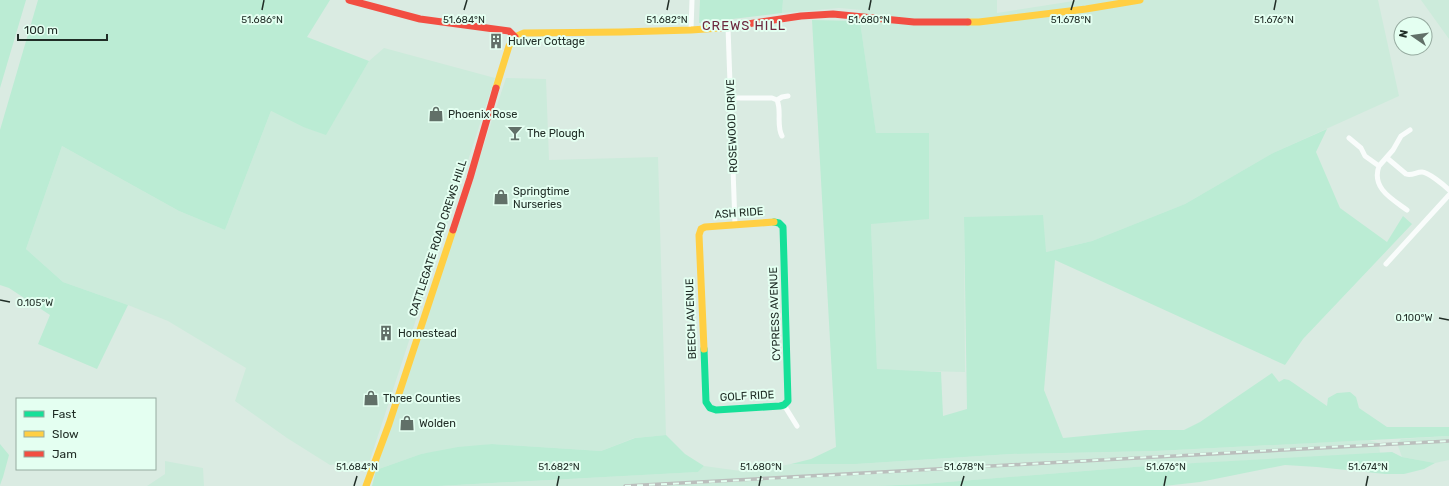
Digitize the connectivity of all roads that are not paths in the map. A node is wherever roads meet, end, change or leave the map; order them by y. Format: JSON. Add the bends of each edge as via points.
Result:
{"nodes":[{"id":1,"x":348,"y":0,"type":"edge"},
{"id":2,"x":692,"y":0,"type":"edge"},
{"id":3,"x":1140,"y":0,"type":"edge"},
{"id":4,"x":728,"y":27,"type":"junction"},
{"id":5,"x":691,"y":30,"type":"junction"},
{"id":6,"x":513,"y":39,"type":"junction"},
{"id":7,"x":788,"y":96,"type":"dead end"},
{"id":8,"x":732,"y":98,"type":"junction"},
{"id":9,"x":777,"y":100,"type":"junction"},
{"id":10,"x":1410,"y":130,"type":"dead end"},
{"id":11,"x":782,"y":136,"type":"dead end"},
{"id":12,"x":1349,"y":138,"type":"dead end"},
{"id":13,"x":1387,"y":158,"type":"junction"},
{"id":14,"x":1379,"y":166,"type":"junction"},
{"id":15,"x":1449,"y":190,"type":"edge"},
{"id":16,"x":1449,"y":195,"type":"edge"},
{"id":17,"x":1407,"y":210,"type":"dead end"},
{"id":18,"x":779,"y":223,"type":"joint"},
{"id":19,"x":735,"y":225,"type":"junction"},
{"id":20,"x":701,"y":229,"type":"joint"},
{"id":21,"x":1386,"y":264,"type":"dead end"},
{"id":22,"x":784,"y":405,"type":"junction"},
{"id":23,"x":710,"y":408,"type":"joint"},
{"id":24,"x":797,"y":426,"type":"dead end"},
{"id":25,"x":366,"y":486,"type":"edge"}],
"edges":[{"from":1,"to":6,"type":"street","via":[[420,19],[509,31]]},
{"from":2,"to":5,"type":"street"},
{"from":3,"to":4,"type":"street","via":[[979,22],[914,22],[833,14]]},
{"from":4,"to":5,"type":"street"},
{"from":4,"to":8,"type":"street","name":"ROSEWOOD DRIVE"},
{"from":5,"to":6,"type":"street","via":[[538,32],[524,33]]},
{"from":6,"to":25,"type":"street","name":"CATTLEGATE ROAD CREWS HILL","via":[[470,178]]},
{"from":7,"to":9,"type":"street"},
{"from":8,"to":9,"type":"street"},
{"from":8,"to":19,"type":"street","name":"ROSEWOOD DRIVE"},
{"from":9,"to":11,"type":"street","via":[[779,131]]},
{"from":10,"to":13,"type":"street","via":[[1401,136]]},
{"from":12,"to":14,"type":"street","via":[[1361,148],[1365,156]]},
{"from":13,"to":14,"type":"street"},
{"from":13,"to":15,"type":"street","via":[[1406,174],[1425,173]]},
{"from":14,"to":17,"type":"street","via":[[1376,178],[1383,191]]},
{"from":16,"to":21,"type":"street"},
{"from":18,"to":19,"type":"street","name":"ASH RIDE"},
{"from":18,"to":22,"type":"street","name":"CYPRESS AVENUE","via":[[783,227],[788,401]]},
{"from":19,"to":20,"type":"street","name":"ASH RIDE"},
{"from":20,"to":23,"type":"street","name":"BEECH AVENUE","via":[[699,235],[706,402]]},
{"from":22,"to":23,"type":"street","name":"GOLF RIDE","via":[[716,410]]},
{"from":22,"to":24,"type":"street"}]}
